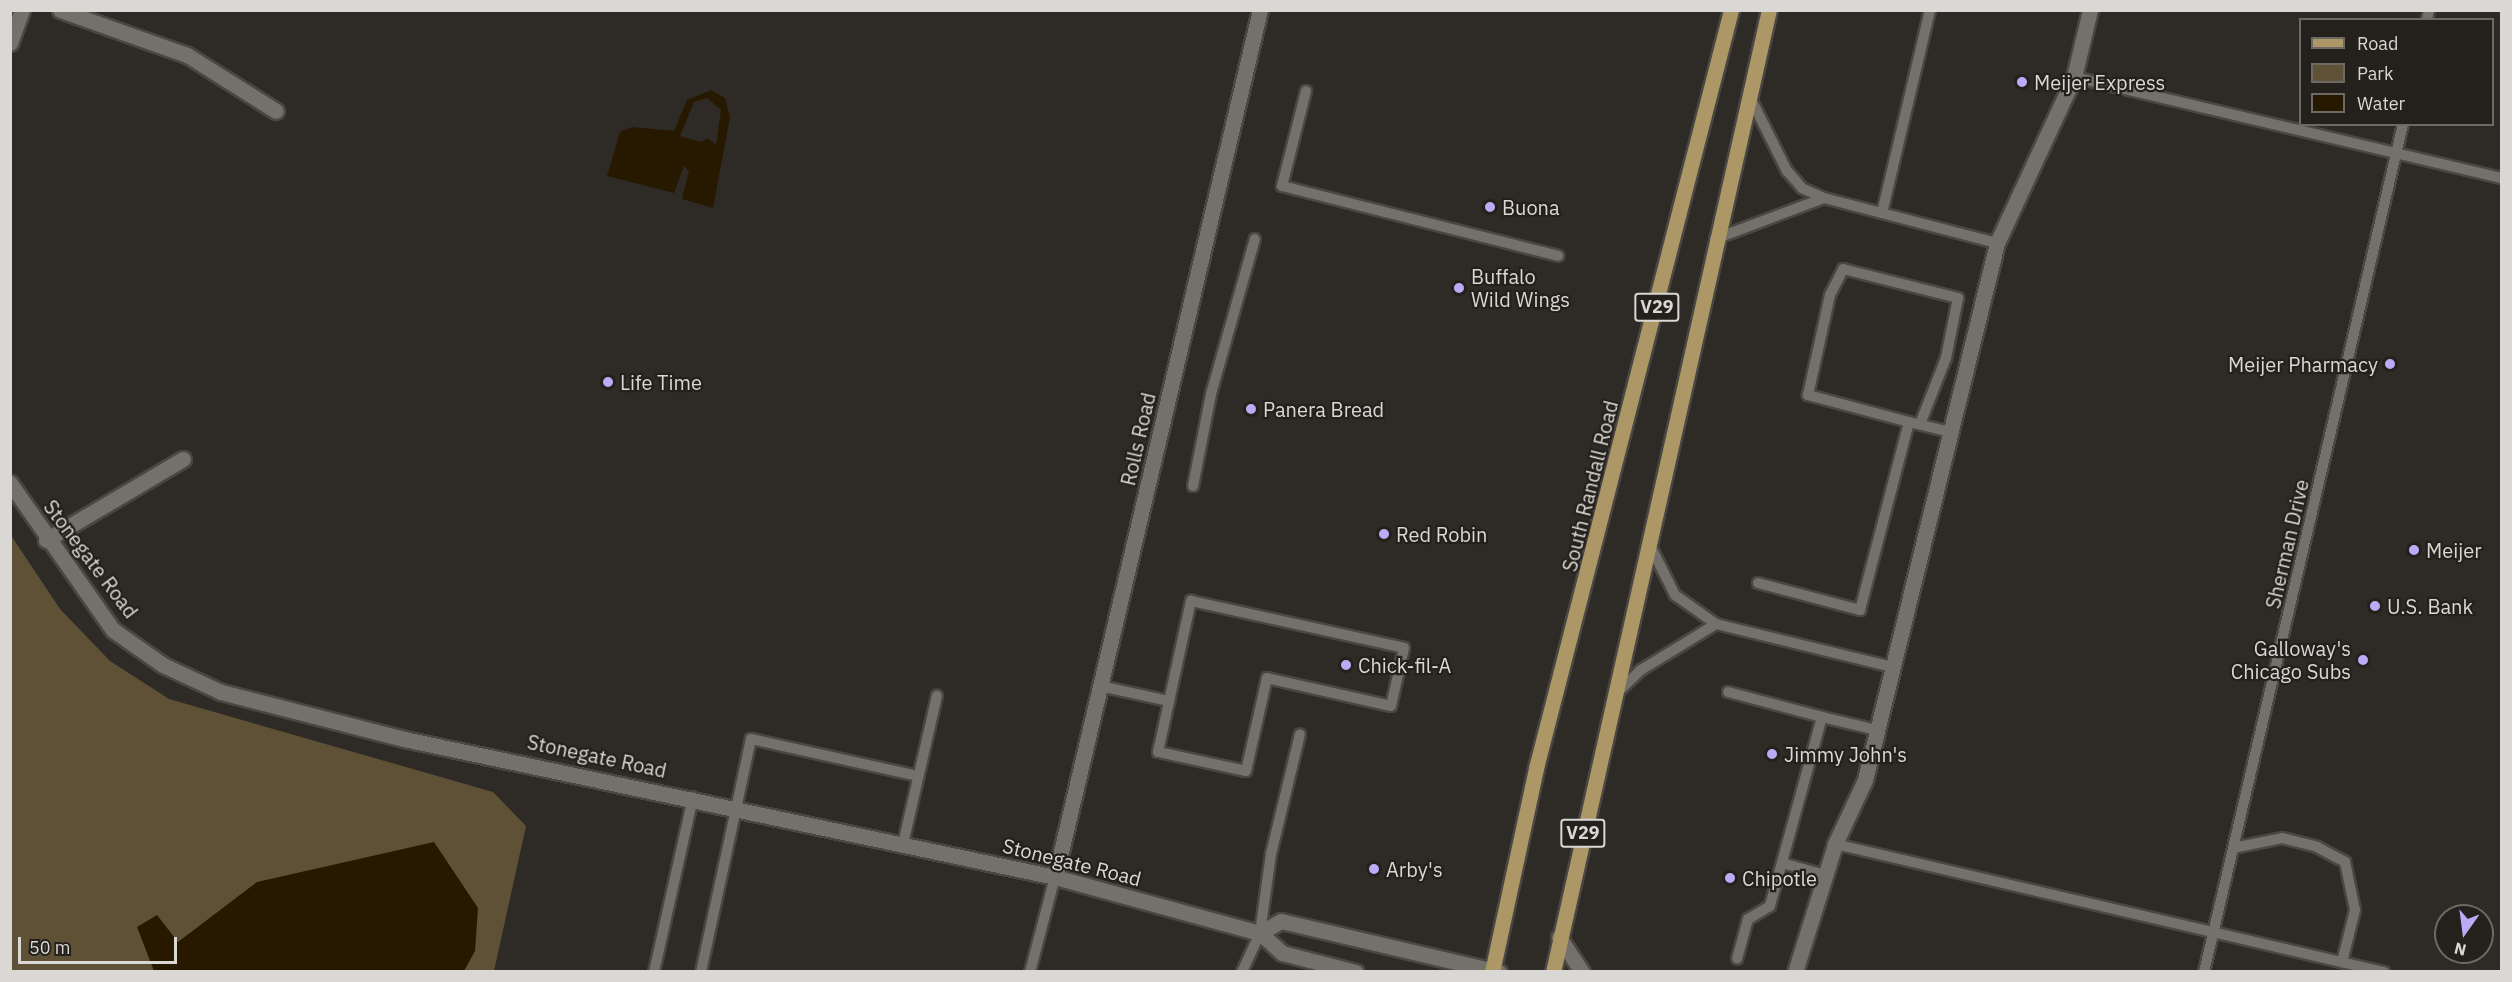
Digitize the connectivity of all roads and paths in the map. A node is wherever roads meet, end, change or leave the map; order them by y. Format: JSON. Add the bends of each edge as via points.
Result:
{"nodes":[{"id":1,"x":22,"y":10,"type":"edge"},
{"id":2,"x":60,"y":10,"type":"edge"},
{"id":3,"x":1260,"y":10,"type":"edge"},
{"id":4,"x":1731,"y":10,"type":"edge"},
{"id":5,"x":1769,"y":10,"type":"edge"},
{"id":6,"x":1930,"y":10,"type":"edge"},
{"id":7,"x":2090,"y":10,"type":"edge"},
{"id":8,"x":10,"y":43,"type":"edge"},
{"id":9,"x":2074,"y":77,"type":"junction"},
{"id":10,"x":1306,"y":91,"type":"dead end"},
{"id":11,"x":1749,"y":94,"type":"junction"},
{"id":12,"x":276,"y":111,"type":"dead end"},
{"id":13,"x":2403,"y":126,"type":"edge"},
{"id":14,"x":2397,"y":152,"type":"junction"},
{"id":15,"x":2502,"y":178,"type":"edge"},
{"id":16,"x":1824,"y":198,"type":"junction"},
{"id":17,"x":1881,"y":213,"type":"junction"},
{"id":18,"x":1255,"y":238,"type":"dead end"},
{"id":19,"x":1715,"y":239,"type":"junction"},
{"id":20,"x":1996,"y":243,"type":"junction"},
{"id":21,"x":1558,"y":256,"type":"dead end"},
{"id":22,"x":1914,"y":423,"type":"junction"},
{"id":23,"x":1950,"y":432,"type":"junction"},
{"id":24,"x":183,"y":459,"type":"dead end"},
{"id":25,"x":10,"y":483,"type":"edge"},
{"id":26,"x":1193,"y":486,"type":"dead end"},
{"id":27,"x":46,"y":540,"type":"junction"},
{"id":28,"x":1649,"y":543,"type":"junction"},
{"id":29,"x":1758,"y":583,"type":"dead end"},
{"id":30,"x":1716,"y":624,"type":"junction"},
{"id":31,"x":1893,"y":667,"type":"junction"},
{"id":32,"x":1100,"y":686,"type":"junction"},
{"id":33,"x":1728,"y":692,"type":"dead end"},
{"id":34,"x":1616,"y":694,"type":"junction"},
{"id":35,"x":937,"y":696,"type":"dead end"},
{"id":36,"x":1169,"y":701,"type":"junction"},
{"id":37,"x":1822,"y":717,"type":"junction"},
{"id":38,"x":1877,"y":730,"type":"junction"},
{"id":39,"x":1300,"y":734,"type":"dead end"},
{"id":40,"x":918,"y":776,"type":"junction"},
{"id":41,"x":693,"y":797,"type":"junction"},
{"id":42,"x":736,"y":807,"type":"junction"},
{"id":43,"x":903,"y":844,"type":"junction"},
{"id":44,"x":1835,"y":844,"type":"junction"},
{"id":45,"x":2234,"y":848,"type":"junction"},
{"id":46,"x":1782,"y":863,"type":"junction"},
{"id":47,"x":1825,"y":875,"type":"junction"},
{"id":48,"x":1055,"y":878,"type":"junction"},
{"id":49,"x":2214,"y":931,"type":"junction"},
{"id":50,"x":1260,"y":933,"type":"junction"},
{"id":51,"x":1559,"y":937,"type":"junction"},
{"id":52,"x":1737,"y":959,"type":"dead end"},
{"id":53,"x":2342,"y":962,"type":"junction"},
{"id":54,"x":1495,"y":970,"type":"edge"},
{"id":55,"x":654,"y":972,"type":"edge"},
{"id":56,"x":701,"y":972,"type":"edge"},
{"id":57,"x":1030,"y":972,"type":"edge"},
{"id":58,"x":1242,"y":972,"type":"edge"},
{"id":59,"x":1356,"y":972,"type":"edge"},
{"id":60,"x":1553,"y":972,"type":"edge"},
{"id":61,"x":1582,"y":972,"type":"edge"},
{"id":62,"x":1795,"y":972,"type":"edge"},
{"id":63,"x":2204,"y":972,"type":"edge"},
{"id":64,"x":2384,"y":972,"type":"edge"}],
"edges":[{"from":1,"to":8,"type":"street"},
{"from":2,"to":12,"type":"street","via":[[187,55]]},
{"from":3,"to":32,"type":"street","name":"Rolls Road"},
{"from":4,"to":54,"type":"main road","name":"South Randall Road","number":"V29","via":[[1536,768]]},
{"from":5,"to":11,"type":"main road","number":"V29"},
{"from":6,"to":17,"type":"lane"},
{"from":7,"to":9,"type":"street"},
{"from":9,"to":14,"type":"lane"},
{"from":9,"to":20,"type":"street"},
{"from":10,"to":21,"type":"lane","via":[[1282,186]]},
{"from":11,"to":16,"type":"lane","via":[[1775,154],[1802,188]]},
{"from":11,"to":19,"type":"main road","number":"V29"},
{"from":13,"to":14,"type":"lane","name":"Sherman Drive"},
{"from":14,"to":15,"type":"lane"},
{"from":14,"to":45,"type":"lane","name":"Sherman Drive"},
{"from":16,"to":17,"type":"lane"},
{"from":16,"to":19,"type":"lane"},
{"from":17,"to":20,"type":"lane"},
{"from":18,"to":26,"type":"lane","via":[[1211,394]]},
{"from":19,"to":28,"type":"main road","number":"V29"},
{"from":20,"to":23,"type":"street"},
{"from":22,"to":22,"type":"lane","via":[[1808,395],[1830,295],[1843,269],[1958,298],[1946,358]]},
{"from":22,"to":23,"type":"lane"},
{"from":22,"to":29,"type":"lane","via":[[1860,610]]},
{"from":23,"to":31,"type":"street"},
{"from":24,"to":27,"type":"street"},
{"from":25,"to":27,"type":"street","name":"Stonegate Road"},
{"from":27,"to":41,"type":"street","name":"Stonegate Road","via":[[113,630],[163,665],[221,692],[404,739]]},
{"from":28,"to":30,"type":"lane","via":[[1675,595]]},
{"from":28,"to":34,"type":"main road","number":"V29"},
{"from":30,"to":31,"type":"lane"},
{"from":30,"to":34,"type":"lane","via":[[1641,670]]},
{"from":31,"to":38,"type":"street"},
{"from":32,"to":36,"type":"lane"},
{"from":32,"to":48,"type":"street","name":"Rolls Road"},
{"from":33,"to":37,"type":"lane"},
{"from":34,"to":51,"type":"main road","number":"V29"},
{"from":35,"to":40,"type":"lane"},
{"from":36,"to":36,"type":"lane","via":[[1158,752],[1246,771],[1267,678],[1391,706],[1404,648],[1191,601]]},
{"from":37,"to":38,"type":"lane"},
{"from":37,"to":46,"type":"lane"},
{"from":38,"to":44,"type":"street","via":[[1865,780]]},
{"from":39,"to":50,"type":"lane","via":[[1271,854]]},
{"from":40,"to":42,"type":"lane","via":[[751,739]]},
{"from":40,"to":43,"type":"lane"},
{"from":41,"to":42,"type":"street","name":"Stonegate Road"},
{"from":41,"to":55,"type":"lane"},
{"from":42,"to":43,"type":"street","name":"Stonegate Road"},
{"from":42,"to":56,"type":"lane"},
{"from":43,"to":48,"type":"street","name":"Stonegate Road"},
{"from":44,"to":47,"type":"street"},
{"from":44,"to":49,"type":"lane"},
{"from":45,"to":49,"type":"lane","name":"Sherman Drive"},
{"from":45,"to":53,"type":"lane","via":[[2282,838],[2317,847],[2344,862],[2355,910]]},
{"from":46,"to":47,"type":"lane"},
{"from":46,"to":52,"type":"lane","via":[[1770,906],[1748,919]]},
{"from":47,"to":62,"type":"street"},
{"from":48,"to":50,"type":"street","name":"Stonegate Road"},
{"from":48,"to":57,"type":"lane"},
{"from":49,"to":53,"type":"lane"},
{"from":49,"to":63,"type":"lane","name":"Sherman Drive"},
{"from":50,"to":54,"type":"street","via":[[1281,921]]},
{"from":50,"to":58,"type":"lane"},
{"from":50,"to":59,"type":"street","name":"Stonegate Road","via":[[1282,953]]},
{"from":51,"to":60,"type":"main road","number":"V29"},
{"from":51,"to":61,"type":"street"},
{"from":53,"to":64,"type":"lane"}]}
